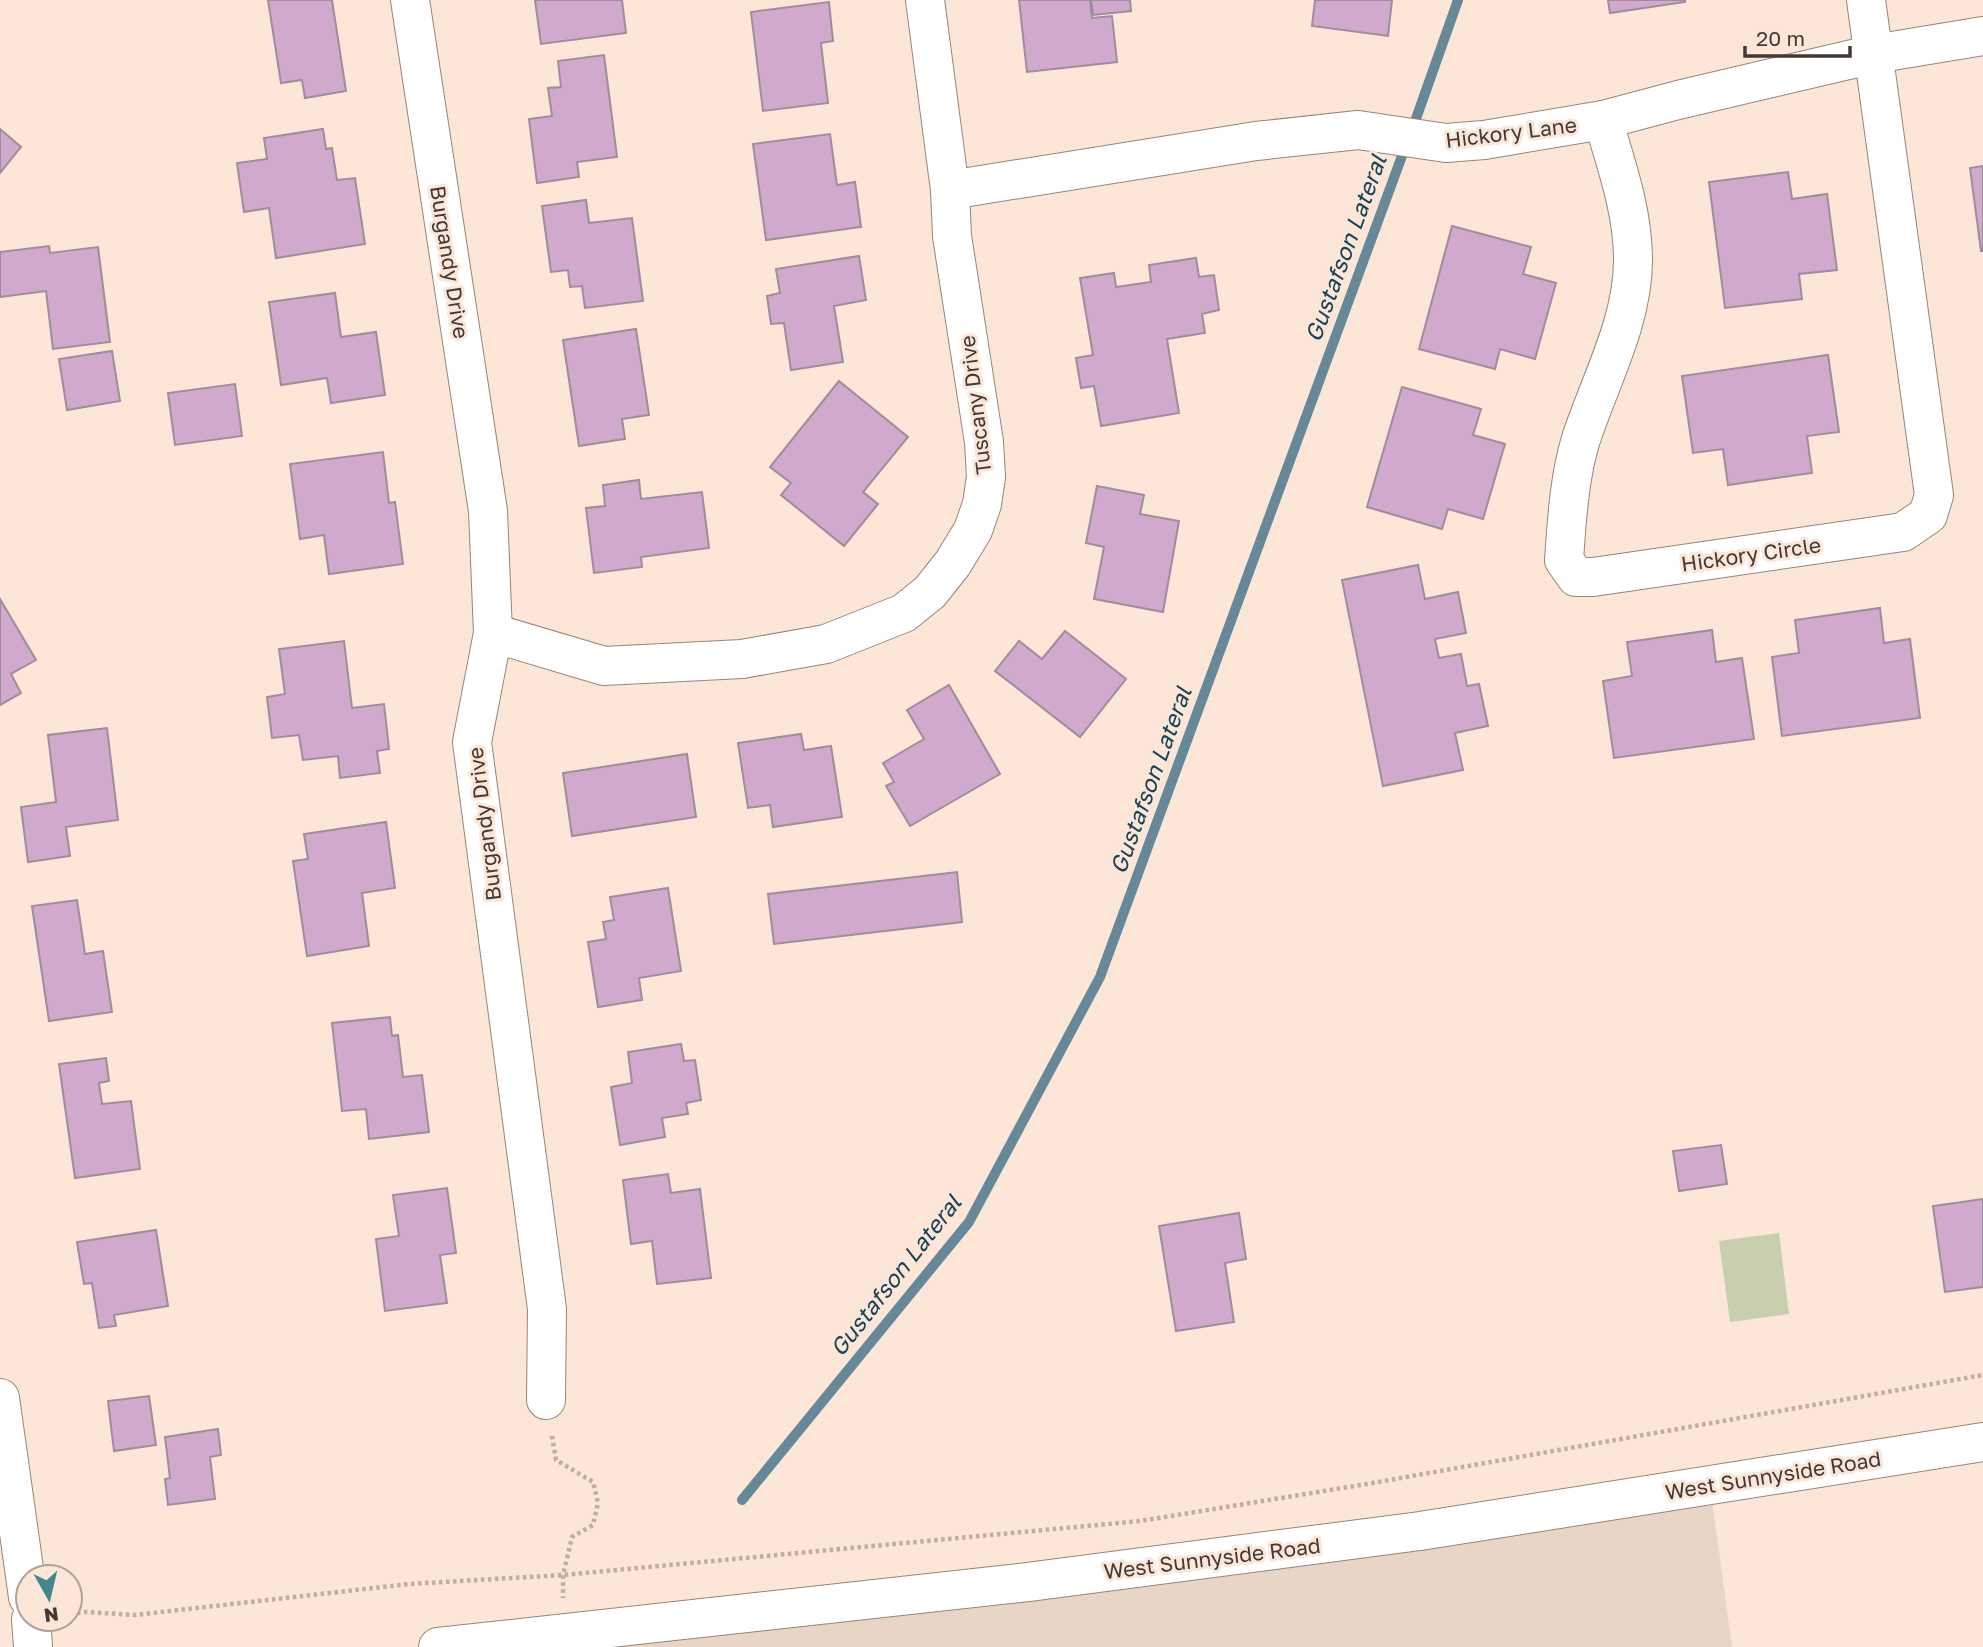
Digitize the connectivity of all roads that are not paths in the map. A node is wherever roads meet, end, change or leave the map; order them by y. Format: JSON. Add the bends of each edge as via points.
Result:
{"nodes":[{"id":1,"x":410,"y":0,"type":"edge"},
{"id":2,"x":925,"y":0,"type":"edge"},
{"id":3,"x":1866,"y":0,"type":"edge"},
{"id":4,"x":1983,"y":36,"type":"edge"},
{"id":5,"x":1874,"y":54,"type":"junction"},
{"id":6,"x":1603,"y":120,"type":"junction"},
{"id":7,"x":950,"y":190,"type":"junction"},
{"id":8,"x":493,"y":633,"type":"junction"},
{"id":9,"x":0,"y":1398,"type":"edge"},
{"id":10,"x":546,"y":1400,"type":"road end"},
{"id":11,"x":1983,"y":1442,"type":"edge"},
{"id":12,"x":23,"y":1563,"type":"edge"},
{"id":13,"x":438,"y":1647,"type":"edge"}],
"edges":[{"from":1,"to":8,"type":"street","name":"Burgandy Drive","via":[[488,511]]},
{"from":2,"to":7,"type":"street","name":"Tuscany Drive"},
{"from":3,"to":5,"type":"street"},
{"from":4,"to":5,"type":"street","name":"Hickory Lane"},
{"from":5,"to":6,"type":"street","name":"Hickory Lane"},
{"from":5,"to":6,"type":"street","name":"Hickory Circle","via":[[1934,495],[1928,515],[1903,532],[1576,577],[1564,560],[1572,476],[1627,312],[1633,262],[1628,204]]},
{"from":6,"to":7,"type":"street","name":"Hickory Lane","via":[[1446,144],[1358,130],[1256,141]]},
{"from":7,"to":8,"type":"street","name":"Tuscany Drive","via":[[952,236],[986,477],[972,530],[930,592],[904,613],[826,644],[742,659],[604,666]]},
{"from":8,"to":10,"type":"street","name":"Burgandy Drive","via":[[472,743],[547,1309]]},
{"from":9,"to":12,"type":"street"},
{"from":11,"to":13,"type":"street","name":"West Sunnyside Road","via":[[1393,1535],[1028,1582]]}]}
